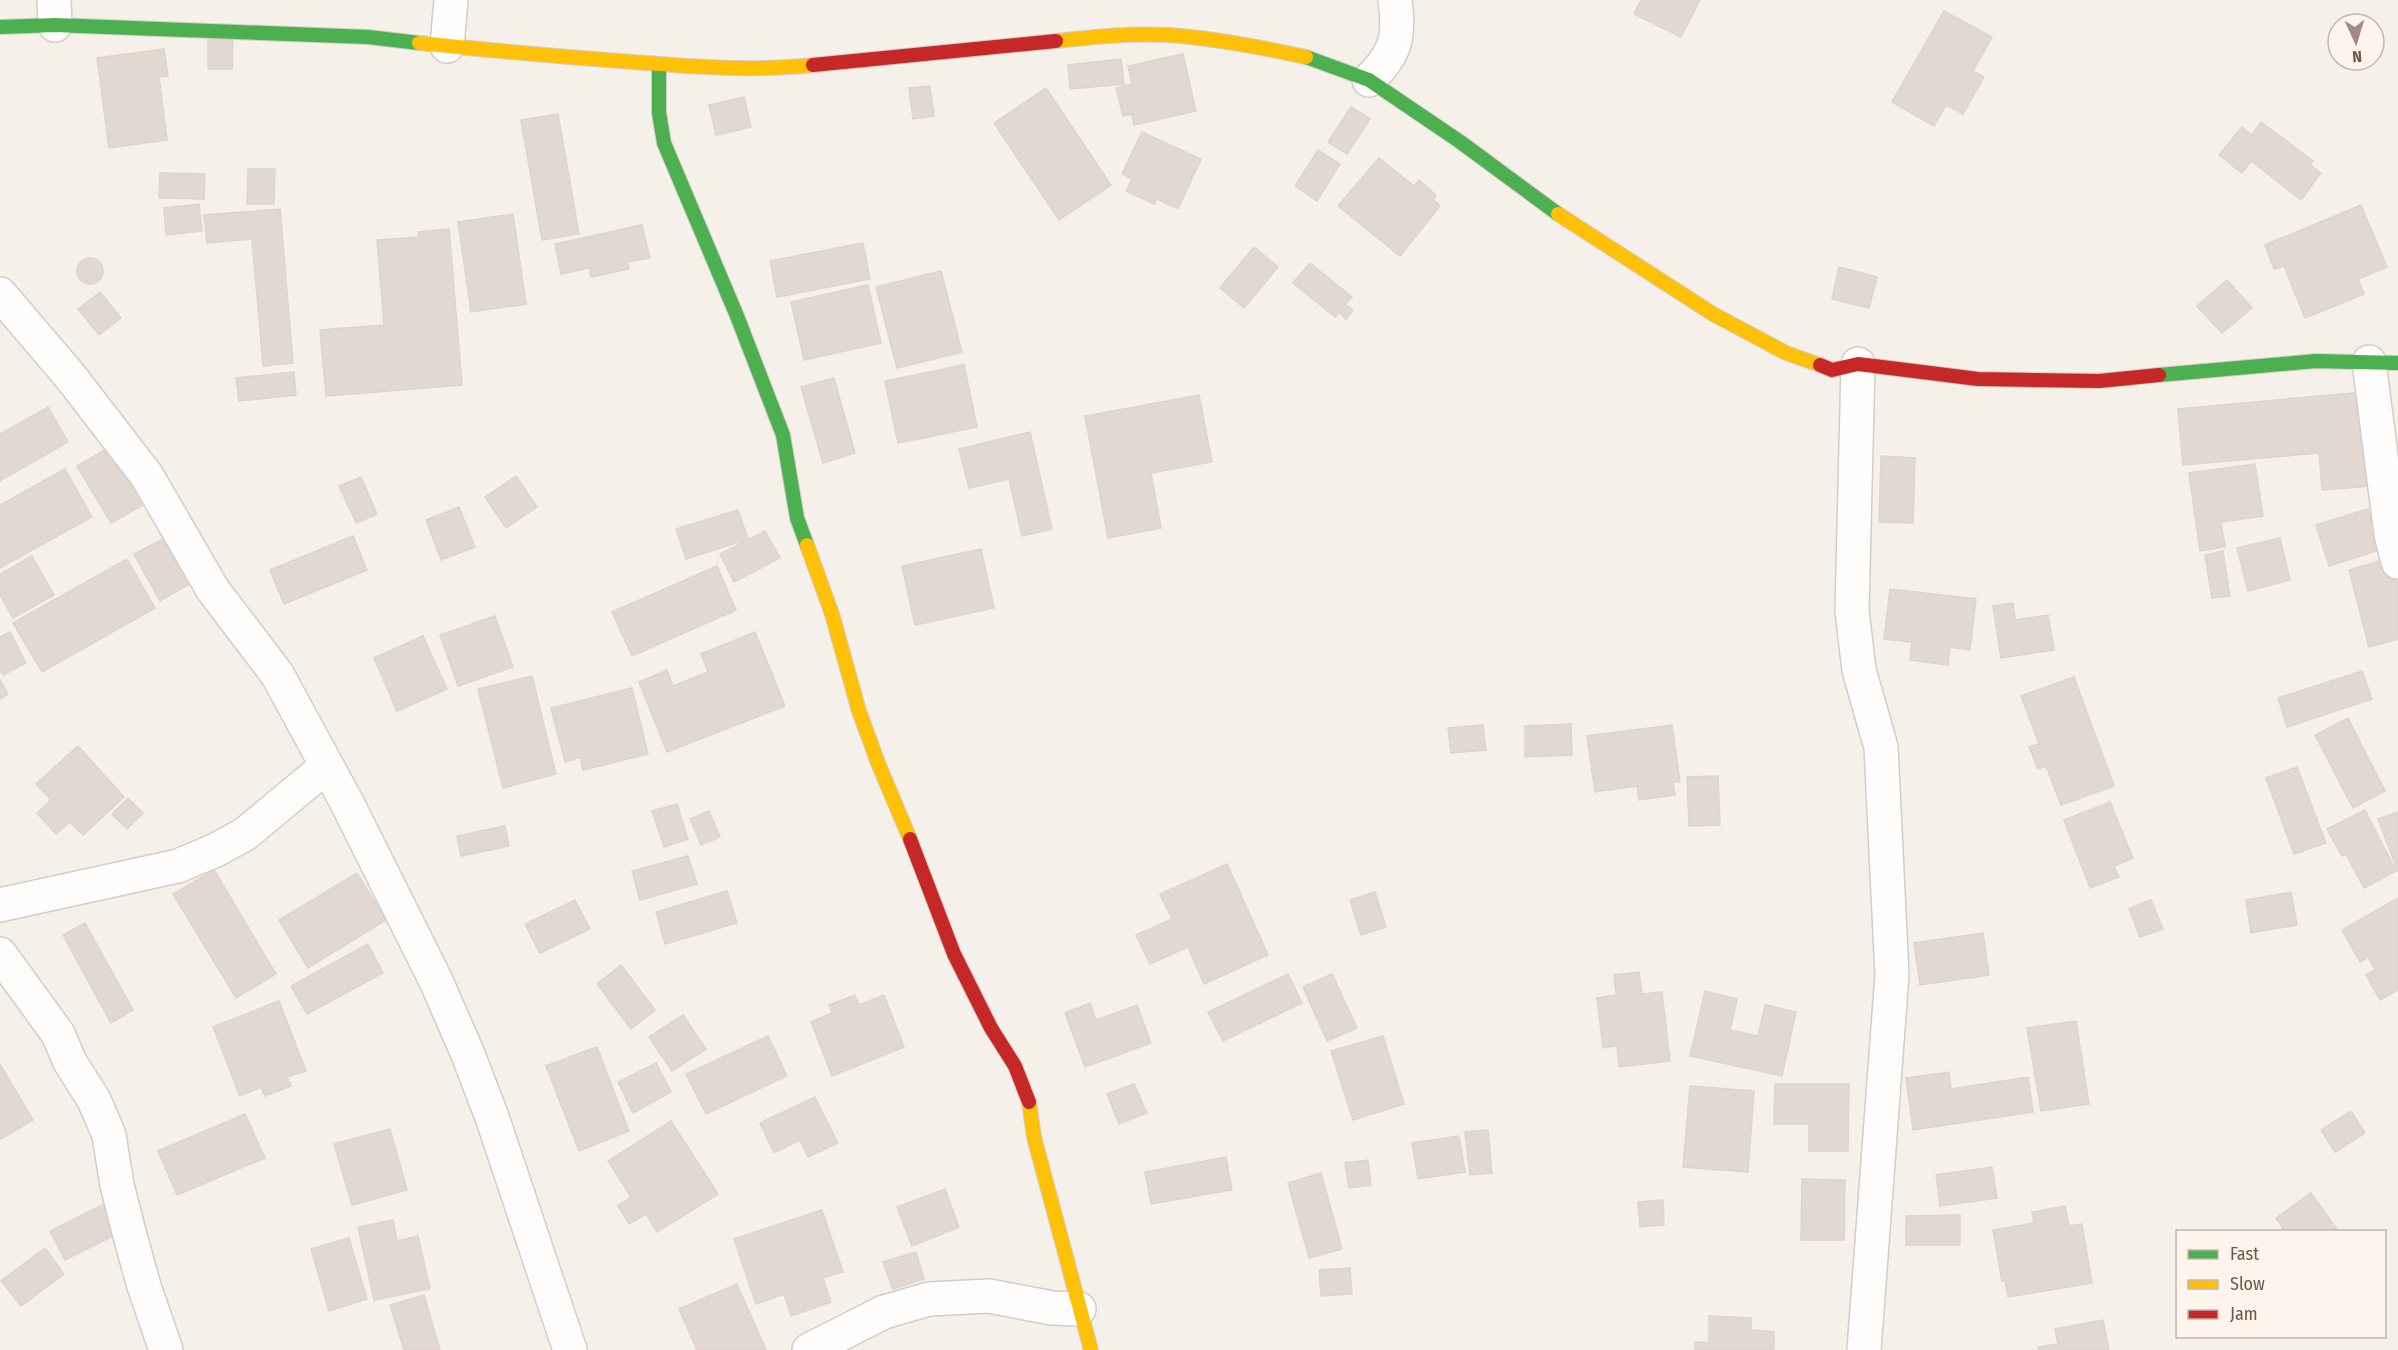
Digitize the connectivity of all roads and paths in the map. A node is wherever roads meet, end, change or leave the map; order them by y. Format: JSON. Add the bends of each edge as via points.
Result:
{"nodes":[{"id":1,"x":451,"y":0,"type":"edge"},
{"id":2,"x":1395,"y":0,"type":"edge"},
{"id":3,"x":55,"y":13,"type":"edge"},
{"id":4,"x":0,"y":27,"type":"edge"},
{"id":5,"x":447,"y":46,"type":"junction"},
{"id":6,"x":659,"y":65,"type":"junction"},
{"id":7,"x":1369,"y":80,"type":"junction"},
{"id":8,"x":0,"y":294,"type":"edge"},
{"id":9,"x":2384,"y":362,"type":"edge"},
{"id":10,"x":1858,"y":364,"type":"junction"},
{"id":11,"x":2398,"y":562,"type":"edge"},
{"id":12,"x":327,"y":766,"type":"junction"},
{"id":13,"x":0,"y":905,"type":"edge"},
{"id":14,"x":0,"y":954,"type":"edge"},
{"id":15,"x":1079,"y":1309,"type":"junction"},
{"id":16,"x":166,"y":1350,"type":"edge"},
{"id":17,"x":570,"y":1350,"type":"edge"},
{"id":18,"x":809,"y":1350,"type":"edge"},
{"id":19,"x":1091,"y":1350,"type":"edge"},
{"id":20,"x":1864,"y":1350,"type":"edge"}],
"edges":[{"from":1,"to":5,"type":"street"},
{"from":2,"to":7,"type":"street","via":[[1397,38],[1386,63]]},
{"from":3,"to":4,"type":"street"},
{"from":3,"to":5,"type":"street"},
{"from":5,"to":6,"type":"street"},
{"from":6,"to":7,"type":"street","via":[[778,69],[1091,37],[1166,35],[1239,43],[1307,57]]},
{"from":6,"to":15,"type":"street","via":[[659,113],[664,143],[783,435],[797,519],[878,763],[954,954],[1028,1097],[1034,1137]]},
{"from":7,"to":10,"type":"street","via":[[1560,215],[1713,314],[1786,353],[1832,370]]},
{"from":8,"to":12,"type":"street","via":[[147,476],[213,590],[277,674]]},
{"from":9,"to":10,"type":"street","via":[[2316,361],[2099,381],[1978,379]]},
{"from":9,"to":11,"type":"street","via":[[2391,534]]},
{"from":10,"to":20,"type":"street","via":[[1851,611],[1859,670],[1881,747],[1892,975]]},
{"from":12,"to":13,"type":"street","via":[[245,834],[209,853],[178,866]]},
{"from":12,"to":17,"type":"street","via":[[431,970],[466,1053],[492,1117]]},
{"from":14,"to":16,"type":"street","via":[[58,1034],[109,1135],[129,1232]]},
{"from":15,"to":18,"type":"street","via":[[989,1296],[929,1299],[884,1312]]},
{"from":15,"to":19,"type":"street"}]}
